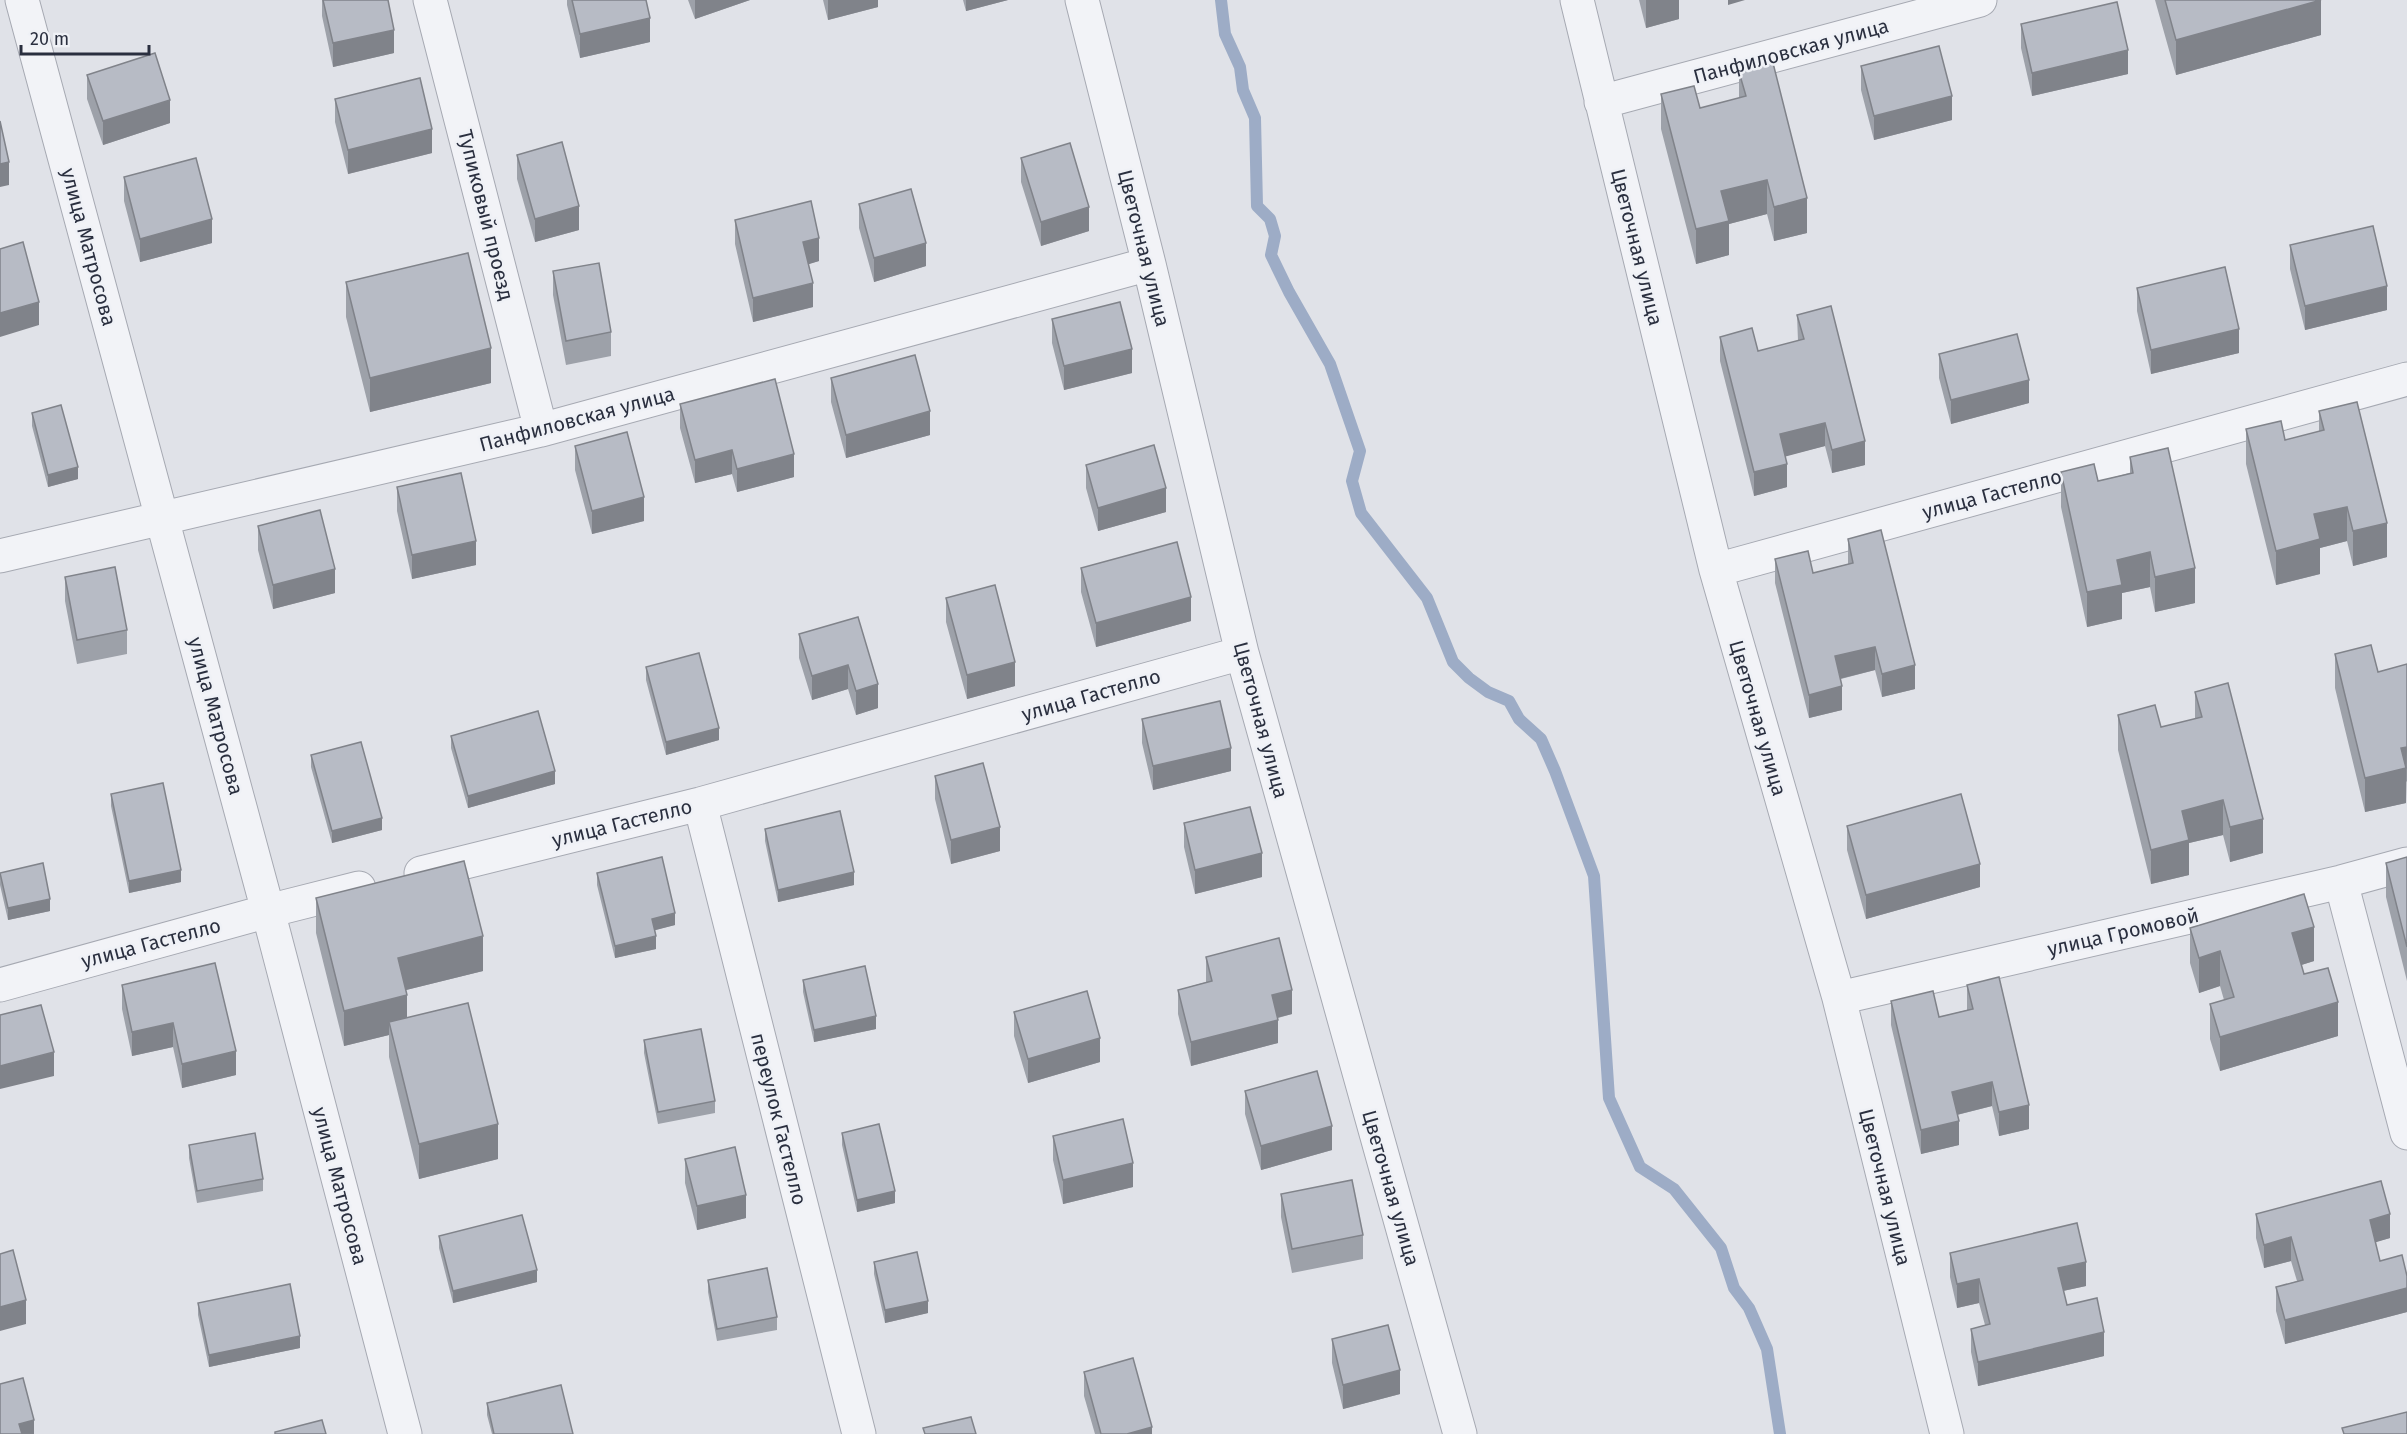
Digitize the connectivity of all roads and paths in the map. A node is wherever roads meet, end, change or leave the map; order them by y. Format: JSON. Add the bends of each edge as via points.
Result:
{"nodes":[{"id":1,"x":22,"y":0,"type":"edge"},
{"id":2,"x":430,"y":0,"type":"edge"},
{"id":3,"x":1082,"y":0,"type":"edge"},
{"id":4,"x":1577,"y":0,"type":"edge"},
{"id":5,"x":1980,"y":0,"type":"edge"},
{"id":6,"x":1601,"y":102,"type":"junction"},
{"id":7,"x":1149,"y":264,"type":"junction"},
{"id":8,"x":2407,"y":379,"type":"edge"},
{"id":9,"x":541,"y":429,"type":"junction"},
{"id":10,"x":163,"y":518,"type":"junction"},
{"id":11,"x":0,"y":556,"type":"edge"},
{"id":12,"x":1716,"y":570,"type":"junction"},
{"id":13,"x":1242,"y":653,"type":"junction"},
{"id":14,"x":700,"y":804,"type":"junction"},
{"id":15,"x":2407,"y":864,"type":"edge"},
{"id":16,"x":2341,"y":882,"type":"junction"},
{"id":17,"x":268,"y":910,"type":"junction"},
{"id":18,"x":0,"y":985,"type":"edge"},
{"id":19,"x":1839,"y":998,"type":"junction"},
{"id":20,"x":2407,"y":1133,"type":"edge"},
{"id":21,"x":1457,"y":1433,"type":"edge"},
{"id":22,"x":405,"y":1434,"type":"edge"},
{"id":23,"x":859,"y":1434,"type":"edge"},
{"id":24,"x":1947,"y":1434,"type":"edge"}],
"edges":[{"from":1,"to":10,"type":"street","name":"улица Матросова"},
{"from":2,"to":9,"type":"street","name":"Тупиковый проезд"},
{"from":3,"to":7,"type":"street","name":"Цветочная улица"},
{"from":4,"to":6,"type":"street","name":"Цветочная улица"},
{"from":5,"to":6,"type":"street","name":"Панфиловская улица"},
{"from":6,"to":12,"type":"street","name":"Цветочная улица"},
{"from":7,"to":9,"type":"street","name":"Панфиловская улица"},
{"from":7,"to":13,"type":"street","name":"Цветочная улица"},
{"from":8,"to":12,"type":"street","name":"улица Гастелло"},
{"from":9,"to":10,"type":"street","name":"Панфиловская улица"},
{"from":10,"to":11,"type":"street","name":"Панфиловская улица"},
{"from":10,"to":17,"type":"street","name":"улица Матросова"},
{"from":12,"to":19,"type":"street","name":"Цветочная улица"},
{"from":13,"to":14,"type":"street","name":"улица Гастелло"},
{"from":13,"to":21,"type":"street","name":"Цветочная улица"},
{"from":14,"to":17,"type":"street","name":"улица Гастелло"},
{"from":14,"to":23,"type":"street","name":"переулок Гастелло"},
{"from":15,"to":16,"type":"street","name":"улица Громовой"},
{"from":16,"to":19,"type":"street","name":"улица Громовой"},
{"from":16,"to":20,"type":"street"},
{"from":17,"to":18,"type":"street","name":"улица Гастелло"},
{"from":17,"to":22,"type":"street","name":"улица Матросова"},
{"from":19,"to":24,"type":"street","name":"Цветочная улица"}]}
